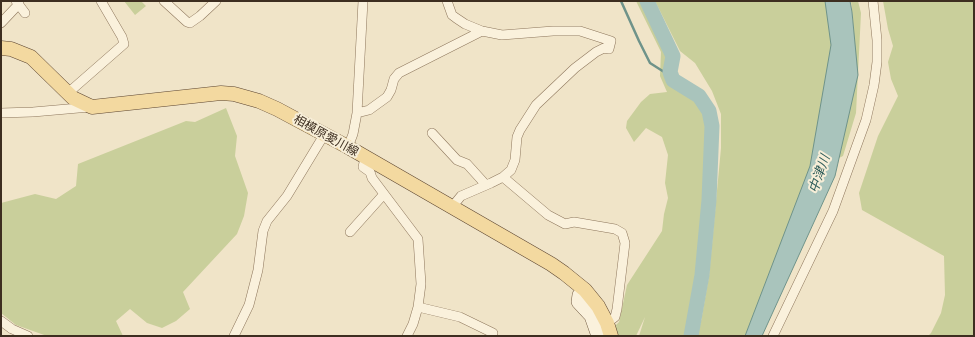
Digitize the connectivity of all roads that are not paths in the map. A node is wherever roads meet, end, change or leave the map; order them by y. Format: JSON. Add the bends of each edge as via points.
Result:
{"nodes":[{"id":1,"x":164,"y":1,"type":"edge"},
{"id":2,"x":216,"y":1,"type":"edge"},
{"id":3,"x":363,"y":1,"type":"edge"},
{"id":4,"x":446,"y":1,"type":"edge"},
{"id":5,"x":873,"y":1,"type":"edge"},
{"id":6,"x":103,"y":2,"type":"edge"},
{"id":7,"x":17,"y":3,"type":"edge"},
{"id":8,"x":25,"y":12,"type":"dead end"},
{"id":9,"x":1,"y":23,"type":"edge"},
{"id":10,"x":482,"y":31,"type":"junction"},
{"id":11,"x":1,"y":48,"type":"edge"},
{"id":12,"x":68,"y":93,"type":"junction"},
{"id":13,"x":92,"y":107,"type":"junction"},
{"id":14,"x":1,"y":113,"type":"edge"},
{"id":15,"x":357,"y":113,"type":"junction"},
{"id":16,"x":432,"y":133,"type":"dead end"},
{"id":17,"x":324,"y":135,"type":"junction"},
{"id":18,"x":348,"y":148,"type":"junction"},
{"id":19,"x":365,"y":158,"type":"junction"},
{"id":20,"x":503,"y":177,"type":"junction"},
{"id":21,"x":486,"y":185,"type":"junction"},
{"id":22,"x":384,"y":194,"type":"junction"},
{"id":23,"x":452,"y":207,"type":"junction"},
{"id":24,"x":350,"y":232,"type":"dead end"},
{"id":25,"x":585,"y":290,"type":"junction"},
{"id":26,"x":418,"y":307,"type":"junction"},
{"id":27,"x":1,"y":321,"type":"edge"},
{"id":28,"x":609,"y":329,"type":"edge"},
{"id":29,"x":493,"y":334,"type":"dead end"},
{"id":30,"x":28,"y":336,"type":"edge"},
{"id":31,"x":234,"y":336,"type":"edge"},
{"id":32,"x":407,"y":336,"type":"edge"},
{"id":33,"x":598,"y":336,"type":"edge"},
{"id":34,"x":774,"y":336,"type":"edge"}],
"edges":[{"from":1,"to":2,"type":"street","via":[[190,23]]},
{"from":3,"to":15,"type":"street"},
{"from":4,"to":10,"type":"street","via":[[456,18]]},
{"from":5,"to":34,"type":"street","via":[[877,62],[866,120],[833,211]]},
{"from":6,"to":12,"type":"street","via":[[124,44]]},
{"from":7,"to":8,"type":"street"},
{"from":7,"to":9,"type":"street"},
{"from":10,"to":15,"type":"street","via":[[399,73],[387,97],[369,110]]},
{"from":10,"to":20,"type":"street","via":[[502,35],[580,31],[611,41],[609,49],[604,48],[596,52],[575,68],[536,105],[517,137],[513,168]]},
{"from":11,"to":12,"type":"main road","via":[[11,48],[31,57]]},
{"from":12,"to":13,"type":"main road","via":[[79,102]]},
{"from":13,"to":14,"type":"street"},
{"from":13,"to":17,"type":"main road","name":"相模原愛川線","via":[[221,93],[234,94],[277,109]]},
{"from":15,"to":18,"type":"street"},
{"from":16,"to":21,"type":"street","via":[[457,160],[466,164]]},
{"from":17,"to":18,"type":"main road","name":"相模原愛川線"},
{"from":17,"to":31,"type":"street","via":[[287,196],[267,221],[250,298]]},
{"from":18,"to":19,"type":"main road","name":"相模原愛川線"},
{"from":19,"to":22,"type":"street","via":[[363,167],[370,172]]},
{"from":19,"to":23,"type":"main road","name":"相模原愛川線"},
{"from":20,"to":21,"type":"street"},
{"from":20,"to":28,"type":"street","via":[[548,216],[566,224],[574,222],[618,230],[622,233],[625,243],[617,309]]},
{"from":21,"to":23,"type":"street","via":[[461,196]]},
{"from":22,"to":24,"type":"street","via":[[357,220]]},
{"from":22,"to":26,"type":"street","via":[[418,240],[421,284]]},
{"from":23,"to":25,"type":"main road","name":"相模原愛川線","via":[[551,264]]},
{"from":25,"to":28,"type":"main road","name":"相模原愛川線","via":[[598,306]]},
{"from":25,"to":33,"type":"street","via":[[579,295],[578,302],[591,316]]},
{"from":26,"to":29,"type":"street","via":[[460,317]]},
{"from":26,"to":32,"type":"street"},
{"from":27,"to":30,"type":"street"}]}
